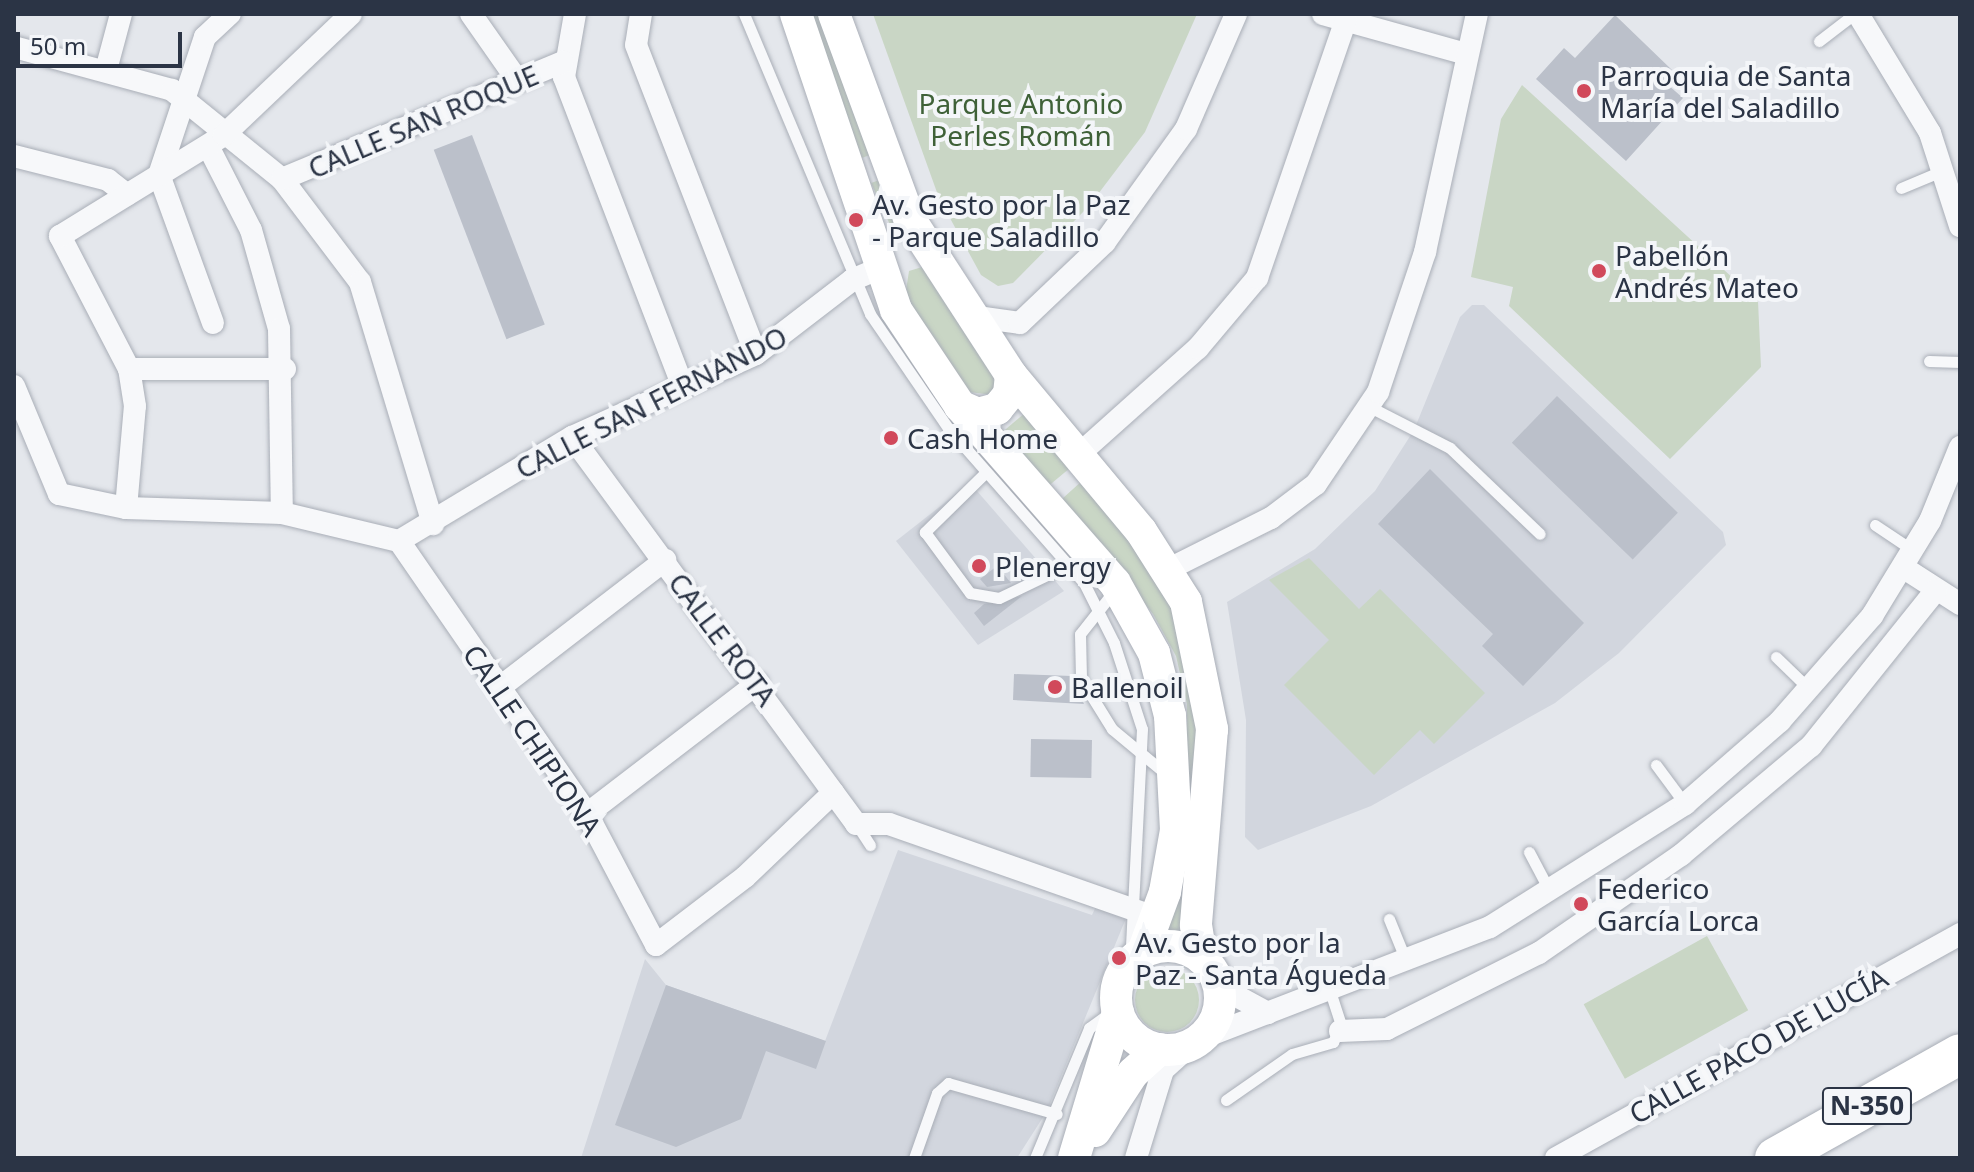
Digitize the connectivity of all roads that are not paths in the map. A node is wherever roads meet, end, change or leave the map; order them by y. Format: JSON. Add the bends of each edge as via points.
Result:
{"nodes":[{"id":1,"x":121,"y":14,"type":"edge"},
{"id":2,"x":230,"y":14,"type":"edge"},
{"id":3,"x":351,"y":14,"type":"edge"},
{"id":4,"x":471,"y":14,"type":"edge"},
{"id":5,"x":575,"y":14,"type":"edge"},
{"id":6,"x":641,"y":14,"type":"edge"},
{"id":7,"x":744,"y":14,"type":"edge"},
{"id":8,"x":796,"y":14,"type":"edge"},
{"id":9,"x":834,"y":14,"type":"edge"},
{"id":10,"x":1236,"y":14,"type":"edge"},
{"id":11,"x":1323,"y":14,"type":"edge"},
{"id":12,"x":1477,"y":14,"type":"edge"},
{"id":13,"x":1856,"y":14,"type":"edge"},
{"id":14,"x":1346,"y":20,"type":"junction"},
{"id":15,"x":1819,"y":41,"type":"dead end"},
{"id":16,"x":14,"y":47,"type":"edge"},
{"id":17,"x":1466,"y":54,"type":"junction"},
{"id":18,"x":563,"y":62,"type":"junction"},
{"id":19,"x":106,"y":70,"type":"junction"},
{"id":20,"x":518,"y":81,"type":"junction"},
{"id":21,"x":181,"y":98,"type":"junction"},
{"id":22,"x":216,"y":141,"type":"junction"},
{"id":23,"x":14,"y":156,"type":"edge"},
{"id":24,"x":1944,"y":170,"type":"junction"},
{"id":25,"x":159,"y":175,"type":"junction"},
{"id":26,"x":282,"y":179,"type":"junction"},
{"id":27,"x":1901,"y":188,"type":"dead end"},
{"id":28,"x":127,"y":195,"type":"junction"},
{"id":29,"x":1960,"y":226,"type":"edge"},
{"id":30,"x":933,"y":253,"type":"junction"},
{"id":31,"x":885,"y":266,"type":"junction"},
{"id":32,"x":852,"y":280,"type":"junction"},
{"id":33,"x":977,"y":317,"type":"junction"},
{"id":34,"x":213,"y":323,"type":"dead end"},
{"id":35,"x":1020,"y":323,"type":"junction"},
{"id":36,"x":756,"y":354,"type":"junction"},
{"id":37,"x":1929,"y":361,"type":"dead end"},
{"id":38,"x":1960,"y":362,"type":"edge"},
{"id":39,"x":1008,"y":368,"type":"junction"},
{"id":40,"x":129,"y":369,"type":"junction"},
{"id":41,"x":285,"y":369,"type":"junction"},
{"id":42,"x":682,"y":384,"type":"junction"},
{"id":43,"x":14,"y":386,"type":"edge"},
{"id":44,"x":960,"y":406,"type":"junction"},
{"id":45,"x":1370,"y":407,"type":"junction"},
{"id":46,"x":572,"y":437,"type":"junction"},
{"id":47,"x":1960,"y":447,"type":"edge"},
{"id":48,"x":1077,"y":456,"type":"junction"},
{"id":49,"x":986,"y":472,"type":"junction"},
{"id":50,"x":126,"y":508,"type":"junction"},
{"id":51,"x":282,"y":513,"type":"junction"},
{"id":52,"x":433,"y":524,"type":"junction"},
{"id":53,"x":1875,"y":525,"type":"dead end"},
{"id":54,"x":1540,"y":534,"type":"dead end"},
{"id":55,"x":399,"y":541,"type":"junction"},
{"id":56,"x":1909,"y":559,"type":"junction"},
{"id":57,"x":665,"y":560,"type":"junction"},
{"id":58,"x":1068,"y":565,"type":"junction"},
{"id":59,"x":1169,"y":569,"type":"junction"},
{"id":60,"x":1115,"y":583,"type":"junction"},
{"id":61,"x":1936,"y":590,"type":"junction"},
{"id":62,"x":1960,"y":604,"type":"edge"},
{"id":63,"x":1099,"y":612,"type":"junction"},
{"id":64,"x":1776,"y":657,"type":"dead end"},
{"id":65,"x":758,"y":683,"type":"junction"},
{"id":66,"x":499,"y":688,"type":"junction"},
{"id":67,"x":1810,"y":690,"type":"junction"},
{"id":68,"x":1142,"y":751,"type":"junction"},
{"id":69,"x":1656,"y":765,"type":"dead end"},
{"id":70,"x":1177,"y":788,"type":"junction"},
{"id":71,"x":833,"y":793,"type":"junction"},
{"id":72,"x":1685,"y":804,"type":"junction"},
{"id":73,"x":587,"y":814,"type":"junction"},
{"id":74,"x":856,"y":824,"type":"junction"},
{"id":75,"x":870,"y":845,"type":"dead end"},
{"id":76,"x":1529,"y":852,"type":"dead end"},
{"id":77,"x":1551,"y":894,"type":"junction"},
{"id":78,"x":1144,"y":912,"type":"junction"},
{"id":79,"x":1389,"y":919,"type":"dead end"},
{"id":80,"x":1960,"y":934,"type":"edge"},
{"id":81,"x":1137,"y":957,"type":"junction"},
{"id":82,"x":1201,"y":958,"type":"junction"},
{"id":83,"x":1407,"y":963,"type":"junction"},
{"id":84,"x":1218,"y":986,"type":"junction"},
{"id":85,"x":1330,"y":991,"type":"junction"},
{"id":86,"x":1117,"y":1010,"type":"junction"},
{"id":87,"x":1268,"y":1013,"type":"junction"},
{"id":88,"x":1340,"y":1031,"type":"junction"},
{"id":89,"x":1195,"y":1042,"type":"junction"},
{"id":90,"x":1160,"y":1049,"type":"junction"},
{"id":91,"x":1960,"y":1054,"type":"edge"},
{"id":92,"x":1226,"y":1100,"type":"dead end"},
{"id":93,"x":1057,"y":1114,"type":"junction"},
{"id":94,"x":914,"y":1158,"type":"edge"},
{"id":95,"x":1035,"y":1158,"type":"edge"},
{"id":96,"x":1074,"y":1158,"type":"edge"},
{"id":97,"x":1086,"y":1158,"type":"edge"},
{"id":98,"x":1136,"y":1158,"type":"edge"},
{"id":99,"x":1556,"y":1158,"type":"edge"},
{"id":100,"x":1775,"y":1158,"type":"edge"}],
"edges":[{"from":1,"to":19,"type":"street"},
{"from":2,"to":21,"type":"street","via":[[205,37]]},
{"from":3,"to":22,"type":"street"},
{"from":4,"to":20,"type":"street"},
{"from":5,"to":18,"type":"street"},
{"from":6,"to":36,"type":"street","via":[[636,45]]},
{"from":7,"to":32,"type":"lane"},
{"from":8,"to":31,"type":"main road"},
{"from":9,"to":30,"type":"main road","via":[[909,218]]},
{"from":10,"to":35,"type":"street","via":[[1157,175],[1105,242]]},
{"from":11,"to":14,"type":"street"},
{"from":12,"to":17,"type":"street"},
{"from":13,"to":15,"type":"lane"},
{"from":13,"to":24,"type":"street","via":[[1914,101]]},
{"from":14,"to":17,"type":"street"},
{"from":14,"to":48,"type":"street","via":[[1316,123],[1257,278],[1238,308]]},
{"from":16,"to":19,"type":"street"},
{"from":17,"to":45,"type":"street","via":[[1408,313]]},
{"from":18,"to":20,"type":"street","name":"CALLE SAN ROQUE"},
{"from":18,"to":42,"type":"street"},
{"from":19,"to":21,"type":"street"},
{"from":20,"to":26,"type":"street","name":"CALLE SAN ROQUE"},
{"from":21,"to":22,"type":"street"},
{"from":21,"to":25,"type":"street"},
{"from":22,"to":25,"type":"street"},
{"from":22,"to":26,"type":"street"},
{"from":22,"to":41,"type":"street","via":[[267,274]]},
{"from":23,"to":28,"type":"street","via":[[108,180]]},
{"from":24,"to":27,"type":"lane"},
{"from":24,"to":29,"type":"street"},
{"from":25,"to":28,"type":"street"},
{"from":25,"to":34,"type":"street"},
{"from":26,"to":52,"type":"street","via":[[360,282]]},
{"from":28,"to":40,"type":"street","via":[[60,236]]},
{"from":30,"to":31,"type":"main road","via":[[906,247]]},
{"from":30,"to":33,"type":"main road"},
{"from":31,"to":32,"type":"street","name":"CALLE SAN FERNANDO"},
{"from":31,"to":44,"type":"main road","via":[[896,310]]},
{"from":32,"to":36,"type":"street","name":"CALLE SAN FERNANDO"},
{"from":32,"to":49,"type":"lane","via":[[919,388]]},
{"from":33,"to":35,"type":"street"},
{"from":33,"to":39,"type":"main road"},
{"from":35,"to":39,"type":"street"},
{"from":36,"to":42,"type":"street","name":"CALLE SAN FERNANDO"},
{"from":37,"to":38,"type":"lane"},
{"from":39,"to":44,"type":"main road","via":[[1009,394],[997,409],[978,414]]},
{"from":39,"to":48,"type":"main road"},
{"from":40,"to":41,"type":"street"},
{"from":40,"to":50,"type":"street","via":[[135,406]]},
{"from":41,"to":51,"type":"street"},
{"from":42,"to":46,"type":"street","name":"CALLE SAN FERNANDO"},
{"from":43,"to":50,"type":"street","via":[[59,494]]},
{"from":44,"to":60,"type":"main road"},
{"from":45,"to":54,"type":"lane","via":[[1450,448]]},
{"from":45,"to":59,"type":"street","via":[[1316,484],[1271,518]]},
{"from":46,"to":52,"type":"street","name":"CALLE SAN FERNANDO"},
{"from":46,"to":57,"type":"street","name":"CALLE ROTA"},
{"from":47,"to":56,"type":"street"},
{"from":48,"to":59,"type":"main road"},
{"from":49,"to":58,"type":"lane"},
{"from":49,"to":58,"type":"lane","via":[[925,532],[970,593],[999,598]]},
{"from":50,"to":51,"type":"street"},
{"from":51,"to":55,"type":"street"},
{"from":52,"to":55,"type":"street","name":"CALLE SAN FERNANDO"},
{"from":53,"to":56,"type":"lane"},
{"from":55,"to":66,"type":"street","name":"CALLE CHIPIONA"},
{"from":56,"to":61,"type":"street"},
{"from":56,"to":67,"type":"street"},
{"from":57,"to":65,"type":"street","name":"CALLE ROTA"},
{"from":57,"to":66,"type":"street"},
{"from":58,"to":63,"type":"lane"},
{"from":59,"to":82,"type":"main road","via":[[1186,602],[1212,729],[1196,925]]},
{"from":60,"to":63,"type":"lane"},
{"from":60,"to":70,"type":"main road","via":[[1163,683]]},
{"from":61,"to":62,"type":"street"},
{"from":61,"to":88,"type":"street","via":[[1811,746],[1681,855],[1539,953],[1387,1029]]},
{"from":63,"to":68,"type":"lane","via":[[1135,706]]},
{"from":63,"to":68,"type":"lane","via":[[1080,634],[1081,679],[1092,706]]},
{"from":64,"to":67,"type":"lane"},
{"from":65,"to":71,"type":"street","name":"CALLE ROTA"},
{"from":65,"to":73,"type":"street"},
{"from":66,"to":73,"type":"street","name":"CALLE CHIPIONA"},
{"from":67,"to":72,"type":"street"},
{"from":68,"to":70,"type":"lane"},
{"from":68,"to":78,"type":"lane"},
{"from":69,"to":72,"type":"lane"},
{"from":70,"to":78,"type":"main road"},
{"from":71,"to":73,"type":"street","name":"CALLE CHIPIONA","via":[[745,877],[656,945]]},
{"from":71,"to":74,"type":"street","name":"CALLE ROTA"},
{"from":72,"to":77,"type":"street"},
{"from":74,"to":75,"type":"lane","name":"CALLE ROTA"},
{"from":74,"to":78,"type":"street","via":[[889,824]]},
{"from":76,"to":77,"type":"lane"},
{"from":77,"to":83,"type":"street"},
{"from":78,"to":81,"type":"main road"},
{"from":79,"to":83,"type":"lane"},
{"from":80,"to":99,"type":"street","name":"CALLE PACO DE LUCÍA"},
{"from":81,"to":82,"type":"main road","via":[[1172,947]]},
{"from":81,"to":86,"type":"main road"},
{"from":82,"to":84,"type":"main road"},
{"from":83,"to":85,"type":"street"},
{"from":84,"to":87,"type":"street"},
{"from":84,"to":89,"type":"main road","via":[[1218,1011]]},
{"from":85,"to":87,"type":"street"},
{"from":85,"to":88,"type":"lane"},
{"from":86,"to":90,"type":"main road","via":[[1132,1036]]},
{"from":86,"to":93,"type":"lane","via":[[1089,1028]]},
{"from":86,"to":96,"type":"main road"},
{"from":87,"to":89,"type":"street"},
{"from":88,"to":92,"type":"lane","via":[[1326,1047],[1292,1054]]},
{"from":89,"to":90,"type":"main road"},
{"from":89,"to":98,"type":"street","via":[[1163,1070]]},
{"from":90,"to":97,"type":"main road","via":[[1109,1104]]},
{"from":91,"to":100,"type":"highway","number":"N-350"},
{"from":93,"to":94,"type":"lane","via":[[955,1080],[937,1093]]},
{"from":93,"to":95,"type":"lane"}]}
